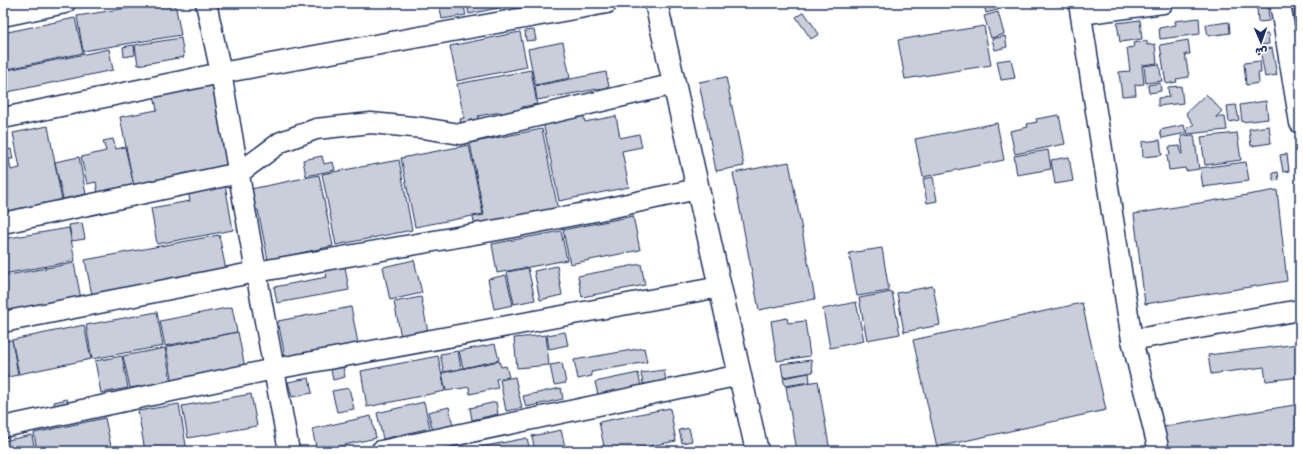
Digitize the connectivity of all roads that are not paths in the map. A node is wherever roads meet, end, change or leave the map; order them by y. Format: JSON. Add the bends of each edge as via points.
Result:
{"nodes":[{"id":1,"x":65,"y":3,"type":"edge"},
{"id":2,"x":206,"y":3,"type":"edge"},
{"id":3,"x":607,"y":3,"type":"edge"},
{"id":4,"x":656,"y":3,"type":"edge"},
{"id":5,"x":1163,"y":3,"type":"edge"},
{"id":6,"x":1280,"y":3,"type":"edge"},
{"id":7,"x":1080,"y":8,"type":"edge"},
{"id":8,"x":3,"y":16,"type":"edge"},
{"id":9,"x":221,"y":73,"type":"junction"},
{"id":10,"x":675,"y":84,"type":"junction"},
{"id":11,"x":3,"y":118,"type":"edge"},
{"id":12,"x":1300,"y":123,"type":"edge"},
{"id":13,"x":238,"y":173,"type":"junction"},
{"id":14,"x":697,"y":190,"type":"junction"},
{"id":15,"x":3,"y":222,"type":"edge"},
{"id":16,"x":256,"y":272,"type":"junction"},
{"id":17,"x":720,"y":287,"type":"junction"},
{"id":18,"x":1300,"y":310,"type":"edge"},
{"id":19,"x":3,"y":322,"type":"edge"},
{"id":20,"x":1132,"y":340,"type":"junction"},
{"id":21,"x":274,"y":369,"type":"junction"},
{"id":22,"x":740,"y":375,"type":"junction"},
{"id":23,"x":3,"y":427,"type":"edge"},
{"id":24,"x":289,"y":451,"type":"edge"},
{"id":25,"x":381,"y":451,"type":"edge"},
{"id":26,"x":756,"y":451,"type":"edge"},
{"id":27,"x":1159,"y":451,"type":"edge"}],
"edges":[{"from":1,"to":8,"type":"street"},
{"from":2,"to":9,"type":"street"},
{"from":3,"to":9,"type":"street"},
{"from":4,"to":10,"type":"street"},
{"from":5,"to":7,"type":"street"},
{"from":6,"to":12,"type":"street"},
{"from":7,"to":20,"type":"street"},
{"from":9,"to":11,"type":"street"},
{"from":9,"to":13,"type":"street"},
{"from":10,"to":13,"type":"street","via":[[460,134],[371,123],[316,129],[281,142]]},
{"from":10,"to":14,"type":"street"},
{"from":13,"to":15,"type":"street"},
{"from":13,"to":16,"type":"street"},
{"from":14,"to":16,"type":"street"},
{"from":14,"to":17,"type":"street"},
{"from":16,"to":19,"type":"street"},
{"from":16,"to":21,"type":"street"},
{"from":17,"to":21,"type":"street"},
{"from":17,"to":22,"type":"street"},
{"from":18,"to":20,"type":"street"},
{"from":20,"to":27,"type":"street"},
{"from":21,"to":23,"type":"street"},
{"from":21,"to":24,"type":"street"},
{"from":22,"to":25,"type":"street"},
{"from":22,"to":26,"type":"street"}]}
